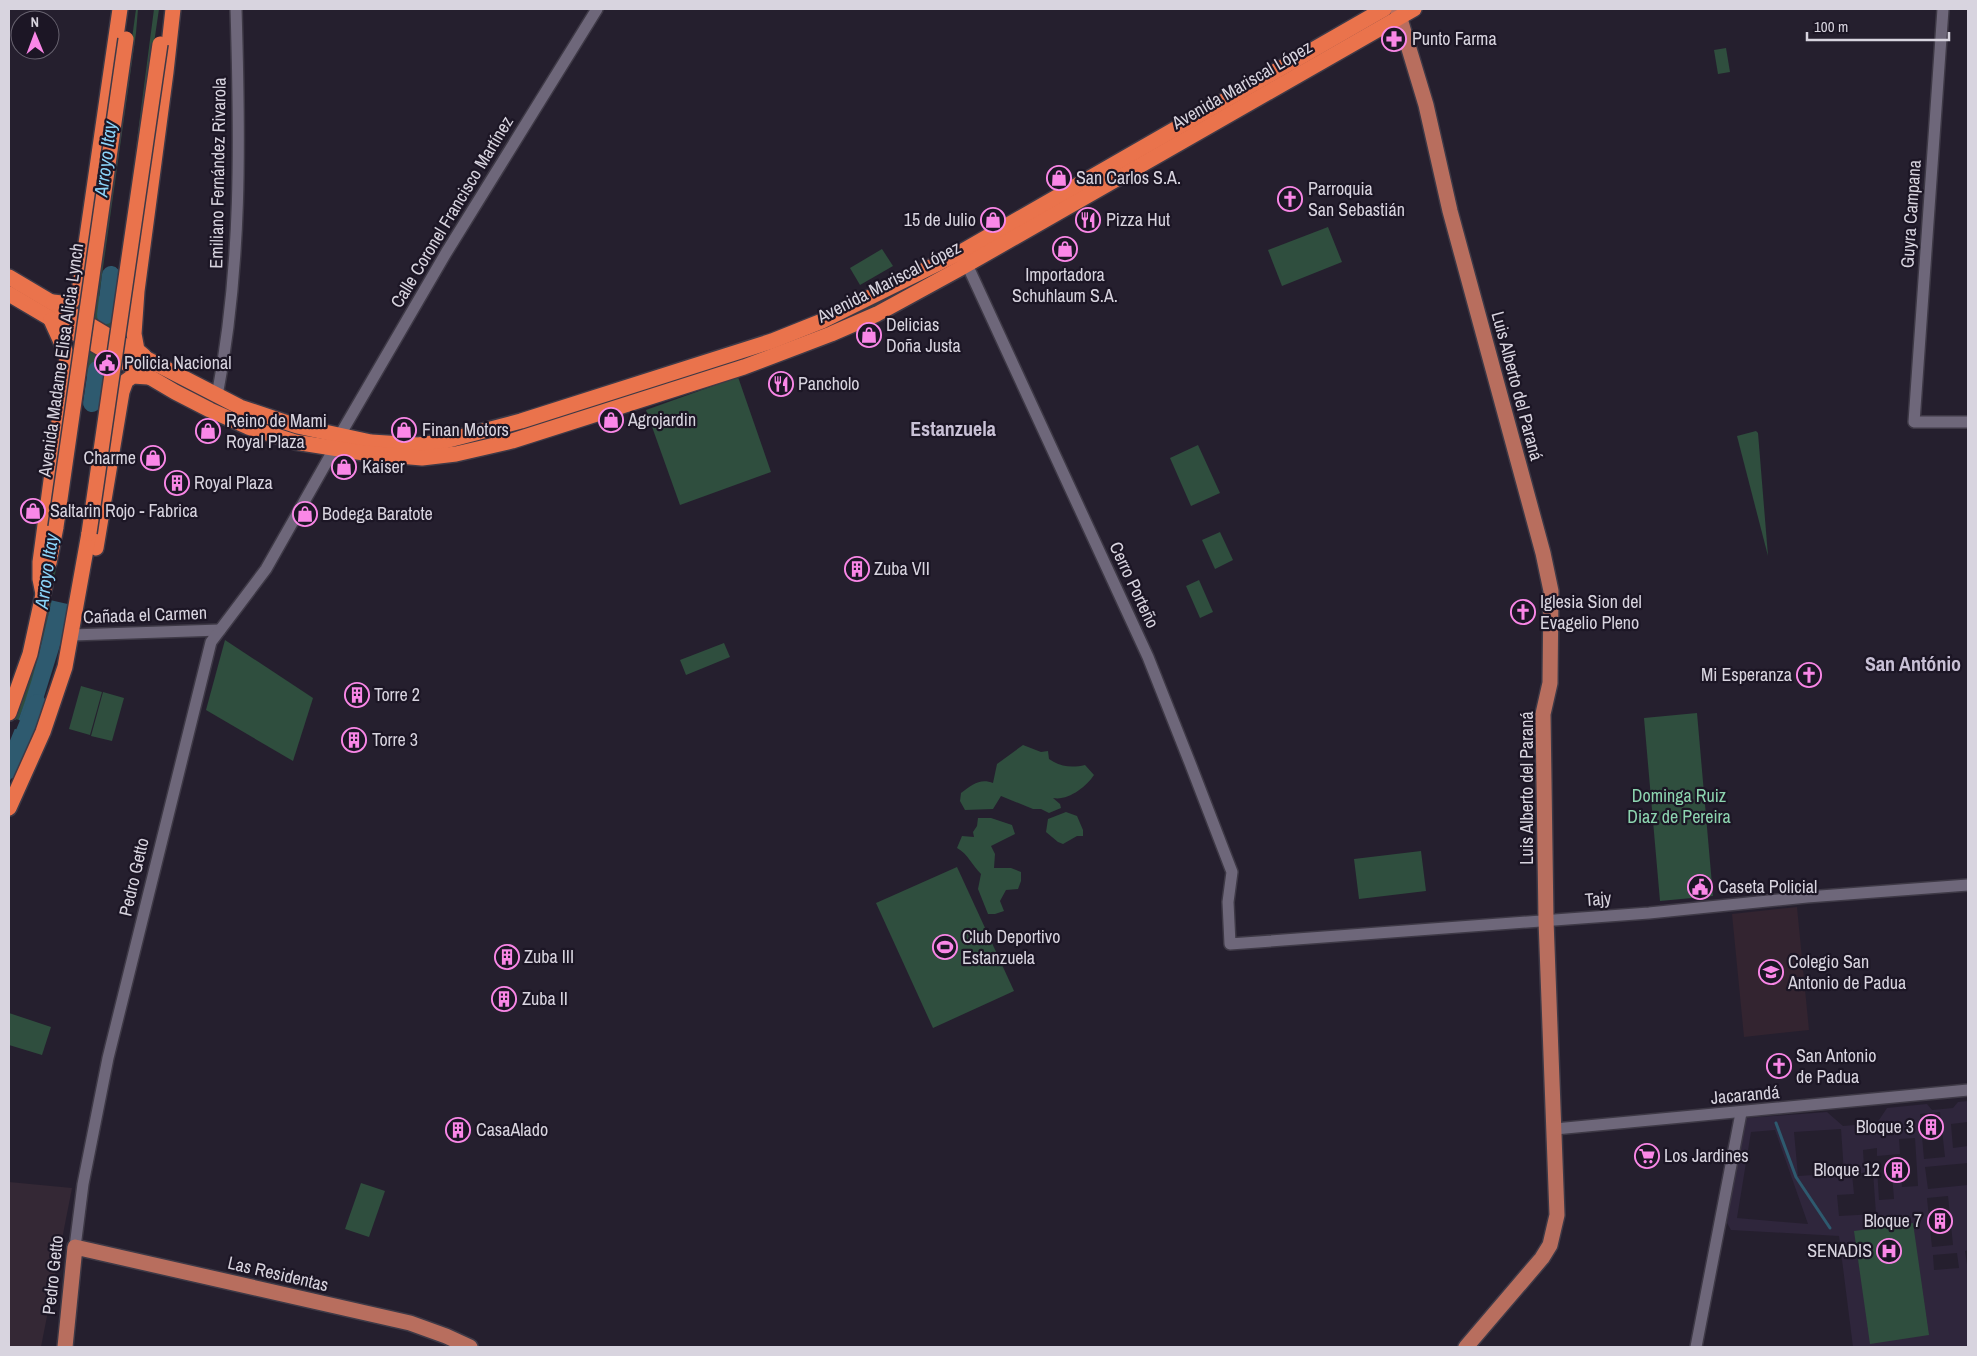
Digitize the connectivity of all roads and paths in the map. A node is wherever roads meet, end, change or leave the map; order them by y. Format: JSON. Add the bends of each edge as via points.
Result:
{"nodes":[{"id":1,"x":120,"y":9,"type":"edge"},
{"id":2,"x":128,"y":9,"type":"edge"},
{"id":3,"x":164,"y":9,"type":"edge"},
{"id":4,"x":173,"y":9,"type":"edge"},
{"id":5,"x":236,"y":9,"type":"edge"},
{"id":6,"x":597,"y":9,"type":"edge"},
{"id":7,"x":1384,"y":9,"type":"edge"},
{"id":8,"x":1414,"y":9,"type":"edge"},
{"id":9,"x":1942,"y":9,"type":"edge"},
{"id":10,"x":1399,"y":13,"type":"edge"},
{"id":11,"x":964,"y":258,"type":"junction"},
{"id":12,"x":9,"y":277,"type":"edge"},
{"id":13,"x":9,"y":294,"type":"edge"},
{"id":14,"x":51,"y":302,"type":"junction"},
{"id":15,"x":51,"y":320,"type":"junction"},
{"id":16,"x":147,"y":358,"type":"junction"},
{"id":17,"x":151,"y":378,"type":"junction"},
{"id":18,"x":217,"y":396,"type":"junction"},
{"id":19,"x":1968,"y":422,"type":"edge"},
{"id":20,"x":337,"y":442,"type":"junction"},
{"id":21,"x":43,"y":594,"type":"junction"},
{"id":22,"x":78,"y":599,"type":"junction"},
{"id":23,"x":220,"y":630,"type":"junction"},
{"id":24,"x":72,"y":635,"type":"junction"},
{"id":25,"x":12,"y":693,"type":"edge"},
{"id":26,"x":9,"y":713,"type":"edge"},
{"id":27,"x":9,"y":808,"type":"edge"},
{"id":28,"x":1968,"y":885,"type":"edge"},
{"id":29,"x":1546,"y":920,"type":"junction"},
{"id":30,"x":1230,"y":944,"type":"joint"},
{"id":31,"x":1968,"y":1090,"type":"edge"},
{"id":32,"x":1741,"y":1113,"type":"junction"},
{"id":33,"x":1555,"y":1129,"type":"junction"},
{"id":34,"x":74,"y":1247,"type":"junction"},
{"id":35,"x":65,"y":1347,"type":"edge"},
{"id":36,"x":470,"y":1347,"type":"edge"},
{"id":37,"x":1466,"y":1347,"type":"edge"},
{"id":38,"x":1696,"y":1347,"type":"edge"}],
"edges":[{"from":1,"to":14,"type":"highway","via":[[78,292],[70,304]]},
{"from":2,"to":21,"type":"highway","name":"Avenida Madame Elisa Alicia Lynch","bridge":true,"via":[[56,527]]},
{"from":3,"to":22,"type":"highway","bridge":true},
{"from":4,"to":16,"type":"highway","via":[[137,291],[135,345]]},
{"from":5,"to":18,"type":"street","name":"Emiliano Fernández Rivarola","via":[[240,165],[238,235]]},
{"from":6,"to":20,"type":"street","name":"Calle Coronel Francisco Martínez","via":[[446,253]]},
{"from":7,"to":11,"type":"highway","name":"Avenida Mariscal López"},
{"from":8,"to":10,"type":"highway","name":"Avenida Mariscal López"},
{"from":9,"to":19,"type":"street","name":"Guyra Campana","via":[[1914,422]]},
{"from":10,"to":11,"type":"highway","name":"Avenida Mariscal López"},
{"from":10,"to":29,"type":"main road","name":"Luis Alberto del Paraná","via":[[1426,104],[1450,211],[1551,591],[1550,683],[1543,714]]},
{"from":11,"to":20,"type":"highway","name":"Avenida Mariscal López","via":[[877,314],[832,334],[744,368],[512,441],[422,458]]},
{"from":11,"to":30,"type":"street","name":"Cerro Porteño","via":[[1148,657],[1190,763],[1232,872],[1228,902]]},
{"from":12,"to":14,"type":"highway"},
{"from":13,"to":15,"type":"highway"},
{"from":14,"to":16,"type":"highway"},
{"from":15,"to":17,"type":"highway"},
{"from":15,"to":21,"type":"highway","via":[[66,353],[66,362],[40,562]]},
{"from":16,"to":18,"type":"highway"},
{"from":17,"to":20,"type":"highway","via":[[241,424],[295,442]]},
{"from":17,"to":22,"type":"highway","via":[[134,376],[126,382],[122,392],[96,548]]},
{"from":18,"to":20,"type":"highway"},
{"from":20,"to":23,"type":"street","name":"Pedro Getto","via":[[266,569]]},
{"from":21,"to":25,"type":"highway","name":"Avenida Madame Elisa Alicia Lynch","via":[[30,654]]},
{"from":22,"to":24,"type":"highway"},
{"from":23,"to":24,"type":"street","name":"Cañada el Carmen"},
{"from":23,"to":34,"type":"street","name":"Pedro Getto","via":[[211,642],[108,1058]]},
{"from":24,"to":27,"type":"highway","via":[[43,732]]},
{"from":25,"to":26,"type":"highway","name":"Avenida Madame Elisa Alicia Lynch"},
{"from":28,"to":29,"type":"street","name":"Tajy"},
{"from":29,"to":30,"type":"street","name":"Tajy"},
{"from":29,"to":33,"type":"main road","name":"Luis Alberto del Paraná"},
{"from":31,"to":32,"type":"street","name":"Jacarandá"},
{"from":32,"to":33,"type":"street","name":"Jacarandá"},
{"from":32,"to":38,"type":"street"},
{"from":33,"to":37,"type":"main road","name":"Luis Alberto del Paraná","via":[[1557,1215],[1550,1245]]},
{"from":34,"to":35,"type":"main road","name":"Pedro Getto"},
{"from":34,"to":36,"type":"main road","name":"Las Residentas","via":[[410,1323]]}]}
